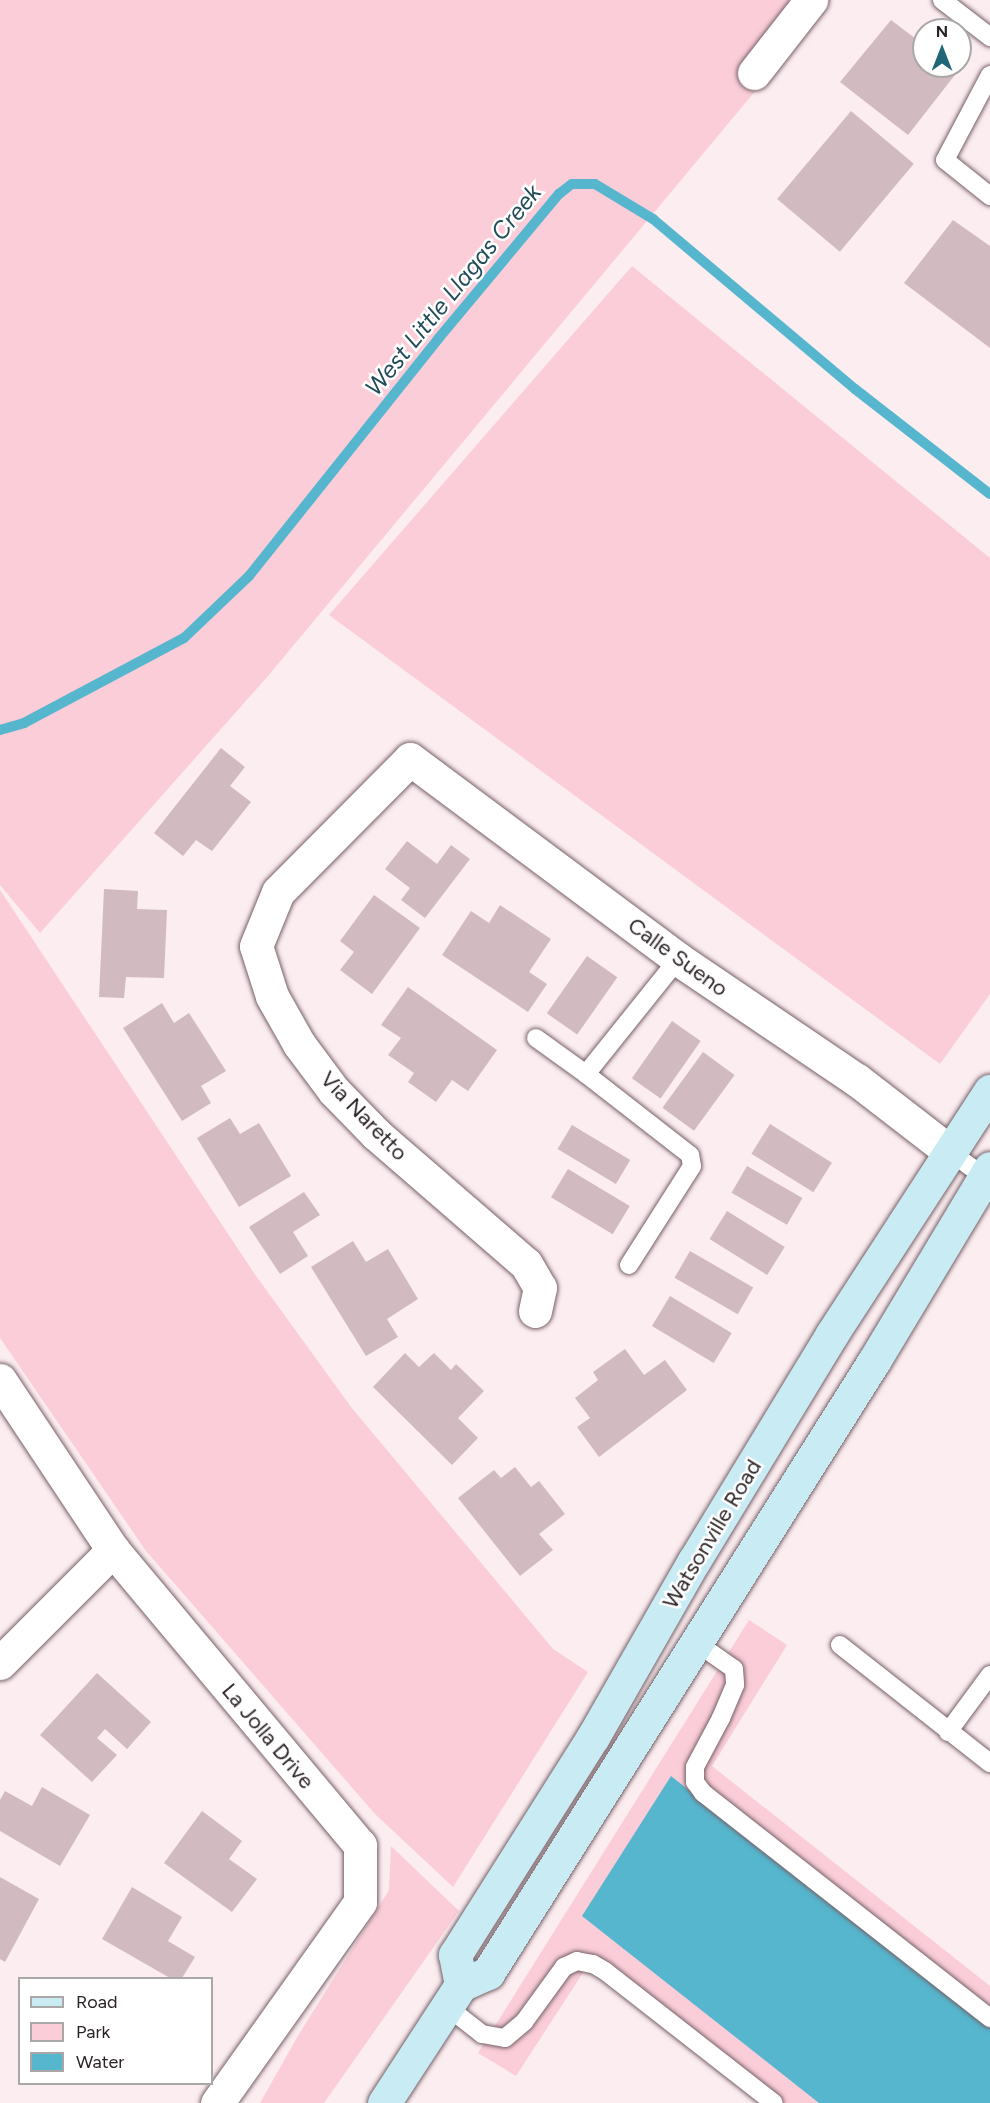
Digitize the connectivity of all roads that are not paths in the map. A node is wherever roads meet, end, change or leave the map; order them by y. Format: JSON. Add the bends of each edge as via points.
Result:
{"nodes":[{"id":1,"x":810,"y":0,"type":"edge"},
{"id":2,"x":942,"y":0,"type":"edge"},
{"id":3,"x":990,"y":37,"type":"edge"},
{"id":4,"x":754,"y":73,"type":"dead end"},
{"id":5,"x":990,"y":75,"type":"edge"},
{"id":6,"x":990,"y":196,"type":"edge"},
{"id":7,"x":410,"y":759,"type":"joint"},
{"id":8,"x":678,"y":959,"type":"junction"},
{"id":9,"x":536,"y":1038,"type":"dead end"},
{"id":10,"x":586,"y":1074,"type":"junction"},
{"id":11,"x":990,"y":1091,"type":"edge"},
{"id":12,"x":949,"y":1151,"type":"junction"},
{"id":13,"x":988,"y":1175,"type":"edge"},
{"id":14,"x":628,"y":1265,"type":"dead end"},
{"id":15,"x":535,"y":1311,"type":"dead end"},
{"id":16,"x":0,"y":1380,"type":"edge"},
{"id":17,"x":113,"y":1550,"type":"junction"},
{"id":18,"x":697,"y":1643,"type":"junction"},
{"id":19,"x":840,"y":1645,"type":"dead end"},
{"id":20,"x":0,"y":1664,"type":"edge"},
{"id":21,"x":990,"y":1675,"type":"edge"},
{"id":22,"x":948,"y":1732,"type":"junction"},
{"id":23,"x":990,"y":1763,"type":"edge"},
{"id":24,"x":453,"y":1995,"type":"junction"},
{"id":25,"x":990,"y":2018,"type":"edge"},
{"id":26,"x":217,"y":2103,"type":"edge"},
{"id":27,"x":384,"y":2103,"type":"edge"},
{"id":28,"x":774,"y":2103,"type":"edge"}],
"edges":[{"from":1,"to":4,"type":"street"},
{"from":2,"to":3,"type":"lane"},
{"from":5,"to":6,"type":"lane","via":[[945,160]]},
{"from":7,"to":8,"type":"street","name":"Calle Sueno"},
{"from":7,"to":15,"type":"street","name":"Via Naretto","via":[[278,892],[256,946],[272,996],[299,1044],[334,1091],[376,1134],[526,1264],[540,1288]]},
{"from":8,"to":10,"type":"lane"},
{"from":8,"to":12,"type":"street","name":"Calle Sueno","via":[[857,1080]]},
{"from":9,"to":10,"type":"lane"},
{"from":10,"to":14,"type":"lane","via":[[690,1155],[692,1166]]},
{"from":11,"to":12,"type":"main road","name":"Watsonville Road"},
{"from":12,"to":13,"type":"lane"},
{"from":12,"to":24,"type":"main road","name":"Watsonville Road","via":[[832,1334],[593,1737],[455,1955]]},
{"from":13,"to":18,"type":"main road","name":"Watsonville Road"},
{"from":16,"to":17,"type":"street","name":"La Jolla Drive"},
{"from":17,"to":20,"type":"street"},
{"from":17,"to":26,"type":"street","name":"La Jolla Drive","via":[[360,1845],[360,1902]]},
{"from":18,"to":24,"type":"main road","name":"Watsonville Road","via":[[488,1973]]},
{"from":18,"to":25,"type":"lane","via":[[734,1669],[735,1685],[695,1767],[695,1782],[703,1793]]},
{"from":19,"to":22,"type":"lane"},
{"from":21,"to":22,"type":"lane"},
{"from":22,"to":23,"type":"lane"},
{"from":24,"to":27,"type":"main road"},
{"from":24,"to":28,"type":"lane","via":[[482,2034],[505,2038],[524,2022],[564,1967],[577,1961],[593,1964]]}]}
